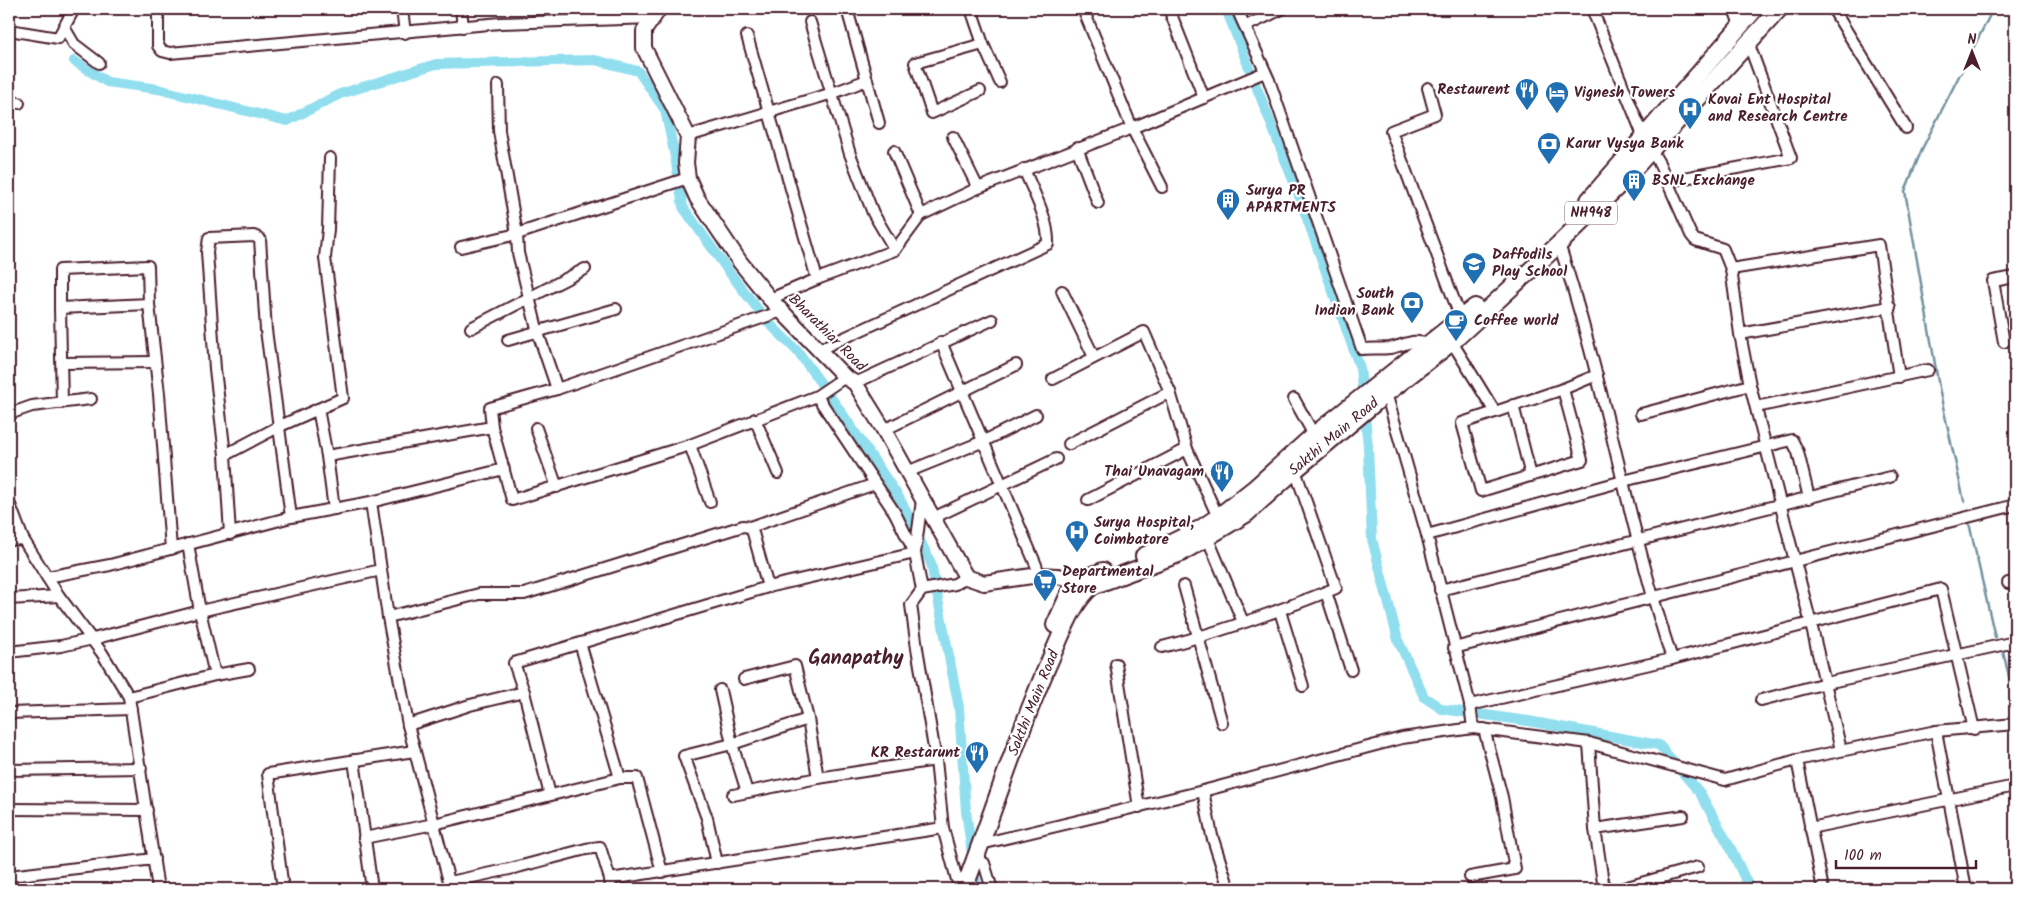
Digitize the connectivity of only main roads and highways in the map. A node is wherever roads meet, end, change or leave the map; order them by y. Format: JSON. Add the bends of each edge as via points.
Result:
{"nodes":[{"id":1,"x":1755,"y":9,"type":"edge"},
{"id":2,"x":1779,"y":9,"type":"edge"},
{"id":3,"x":656,"y":13,"type":"edge"},
{"id":4,"x":1647,"y":143,"type":"junction"},
{"id":5,"x":1383,"y":390,"type":"junction"},
{"id":6,"x":1345,"y":419,"type":"junction"},
{"id":7,"x":1086,"y":583,"type":"junction"},
{"id":8,"x":967,"y":870,"type":"edge"}],
"edges":[{"from":1,"to":4,"type":"highway","number":"NH948"},
{"from":2,"to":4,"type":"highway","name":"Sakthi Main Road","number":"NH948"},
{"from":3,"to":7,"type":"main road","name":"Bharathiar Road","via":[[644,31],[644,48],[688,136],[688,178],[702,206],[770,299],[848,380],[884,430],[933,518],[960,580],[984,583],[1039,575]]},
{"from":4,"to":5,"type":"highway","number":"NH948","via":[[1524,264],[1429,344]]},
{"from":4,"to":5,"type":"highway","name":"Sakthi Main Road","number":"NH948","via":[[1620,184],[1559,244],[1452,342]]},
{"from":5,"to":6,"type":"highway","name":"Sakthi Main Road","number":"NH948"},
{"from":6,"to":7,"type":"highway","number":"NH948","via":[[1314,435],[1256,487],[1200,529]]},
{"from":6,"to":7,"type":"highway","name":"Sakthi Main Road","number":"NH948","via":[[1246,514],[1208,539],[1181,553]]},
{"from":7,"to":8,"type":"highway","name":"Sakthi Main Road","via":[[1085,592],[1030,705]]},
{"from":7,"to":8,"type":"highway","via":[[1070,592],[1019,710]]}]}
